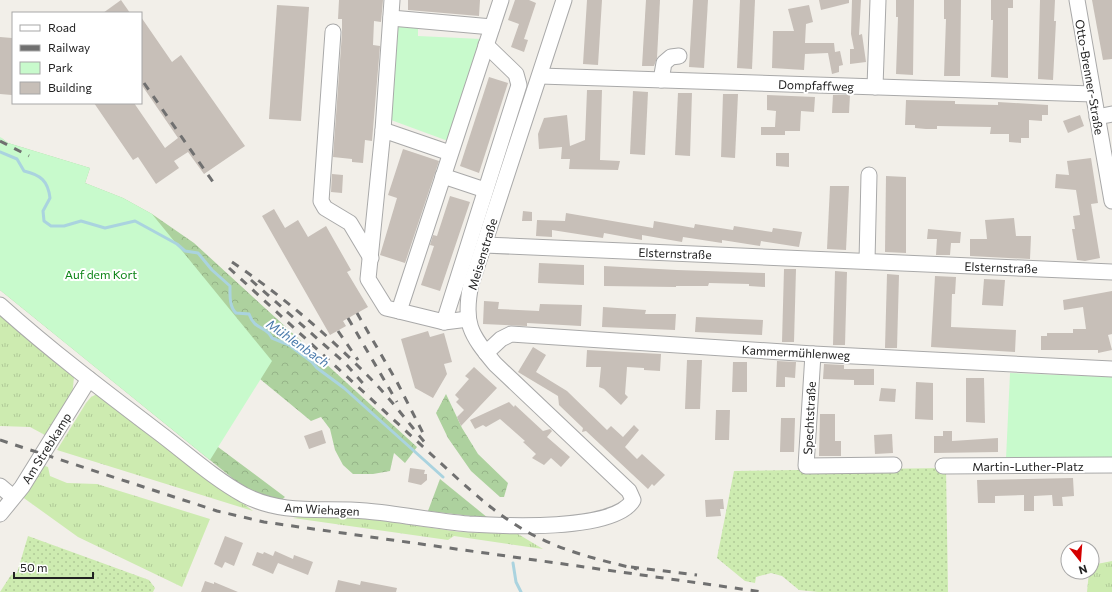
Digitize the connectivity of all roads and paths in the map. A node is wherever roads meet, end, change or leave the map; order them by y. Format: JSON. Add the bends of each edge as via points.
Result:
{"nodes":[{"id":1,"x":392,"y":0,"type":"edge"},
{"id":2,"x":501,"y":0,"type":"edge"},
{"id":3,"x":564,"y":0,"type":"edge"},
{"id":4,"x":878,"y":0,"type":"edge"},
{"id":5,"x":1077,"y":0,"type":"edge"},
{"id":6,"x":391,"y":18,"type":"junction"},
{"id":7,"x":492,"y":27,"type":"junction"},
{"id":8,"x":333,"y":32,"type":"dead end"},
{"id":9,"x":486,"y":45,"type":"junction"},
{"id":10,"x":679,"y":56,"type":"dead end"},
{"id":11,"x":540,"y":76,"type":"junction"},
{"id":12,"x":661,"y":80,"type":"junction"},
{"id":13,"x":875,"y":87,"type":"junction"},
{"id":14,"x":1093,"y":94,"type":"junction"},
{"id":15,"x":1112,"y":114,"type":"edge"},
{"id":16,"x":1097,"y":117,"type":"junction"},
{"id":17,"x":383,"y":130,"type":"junction"},
{"id":18,"x":450,"y":153,"type":"junction"},
{"id":19,"x":869,"y":175,"type":"dead end"},
{"id":20,"x":443,"y":176,"type":"junction"},
{"id":21,"x":485,"y":190,"type":"junction"},
{"id":22,"x":1112,"y":201,"type":"edge"},
{"id":23,"x":484,"y":245,"type":"junction"},
{"id":24,"x":371,"y":258,"type":"junction"},
{"id":25,"x":867,"y":261,"type":"junction"},
{"id":26,"x":1112,"y":272,"type":"edge"},
{"id":27,"x":0,"y":305,"type":"edge"},
{"id":28,"x":399,"y":311,"type":"junction"},
{"id":29,"x":468,"y":319,"type":"junction"},
{"id":30,"x":444,"y":322,"type":"junction"},
{"id":31,"x":486,"y":353,"type":"junction"},
{"id":32,"x":812,"y":354,"type":"junction"},
{"id":33,"x":1112,"y":369,"type":"edge"},
{"id":34,"x":89,"y":379,"type":"junction"},
{"id":35,"x":1112,"y":465,"type":"edge"},
{"id":36,"x":894,"y":466,"type":"dead end"},
{"id":37,"x":943,"y":466,"type":"dead end"},
{"id":38,"x":0,"y":486,"type":"edge"},
{"id":39,"x":13,"y":497,"type":"junction"},
{"id":40,"x":633,"y":500,"type":"joint"},
{"id":41,"x":0,"y":514,"type":"edge"}],
"edges":[{"from":1,"to":6,"type":"street"},
{"from":2,"to":7,"type":"street"},
{"from":3,"to":11,"type":"street","name":"Meisenstraße"},
{"from":4,"to":13,"type":"street"},
{"from":5,"to":14,"type":"street","name":"Otto-Brenner-Straße"},
{"from":6,"to":7,"type":"street"},
{"from":6,"to":17,"type":"street"},
{"from":7,"to":9,"type":"street"},
{"from":8,"to":24,"type":"street","via":[[321,201],[325,208],[350,224]]},
{"from":9,"to":18,"type":"street"},
{"from":9,"to":21,"type":"street","via":[[516,74],[519,85]]},
{"from":10,"to":12,"type":"street","via":[[671,57],[664,63]]},
{"from":11,"to":12,"type":"street","name":"Dompfaffweg"},
{"from":11,"to":23,"type":"street","name":"Meisenstraße"},
{"from":12,"to":13,"type":"street","name":"Dompfaffweg"},
{"from":13,"to":14,"type":"street","name":"Dompfaffweg"},
{"from":14,"to":16,"type":"street","name":"Otto-Brenner-Straße"},
{"from":15,"to":16,"type":"street"},
{"from":16,"to":22,"type":"street","name":"Otto-Brenner-Straße"},
{"from":17,"to":18,"type":"street"},
{"from":17,"to":24,"type":"street"},
{"from":18,"to":20,"type":"street"},
{"from":19,"to":25,"type":"street"},
{"from":20,"to":21,"type":"street"},
{"from":20,"to":28,"type":"street"},
{"from":21,"to":30,"type":"street"},
{"from":23,"to":25,"type":"street","name":"Elsternstraße"},
{"from":23,"to":29,"type":"street","name":"Meisenstraße","via":[[471,284]]},
{"from":24,"to":28,"type":"street","via":[[368,279],[386,308]]},
{"from":25,"to":26,"type":"street","name":"Elsternstraße"},
{"from":27,"to":34,"type":"street","name":"Am Wiehagen"},
{"from":28,"to":30,"type":"street"},
{"from":29,"to":30,"type":"street"},
{"from":29,"to":31,"type":"street","name":"Meisenstraße","via":[[477,342]]},
{"from":31,"to":32,"type":"street","name":"Kammermühlenweg","via":[[501,339],[511,334]]},
{"from":31,"to":40,"type":"street","name":"Meisenstraße","via":[[505,374],[621,481]]},
{"from":32,"to":33,"type":"street","name":"Kammermühlenweg"},
{"from":32,"to":36,"type":"street","name":"Spechtstraße","via":[[806,466]]},
{"from":34,"to":39,"type":"street","name":"Am Strebkamp","via":[[22,487]]},
{"from":34,"to":40,"type":"street","name":"Am Wiehagen","via":[[230,487],[246,496],[277,506],[314,511],[365,511],[467,524],[538,525],[573,523],[611,516],[626,509]]},
{"from":35,"to":37,"type":"street","name":"Martin-Luther-Platz"},
{"from":38,"to":39,"type":"street"},
{"from":39,"to":41,"type":"street","name":"Am Strebkamp"}]}
